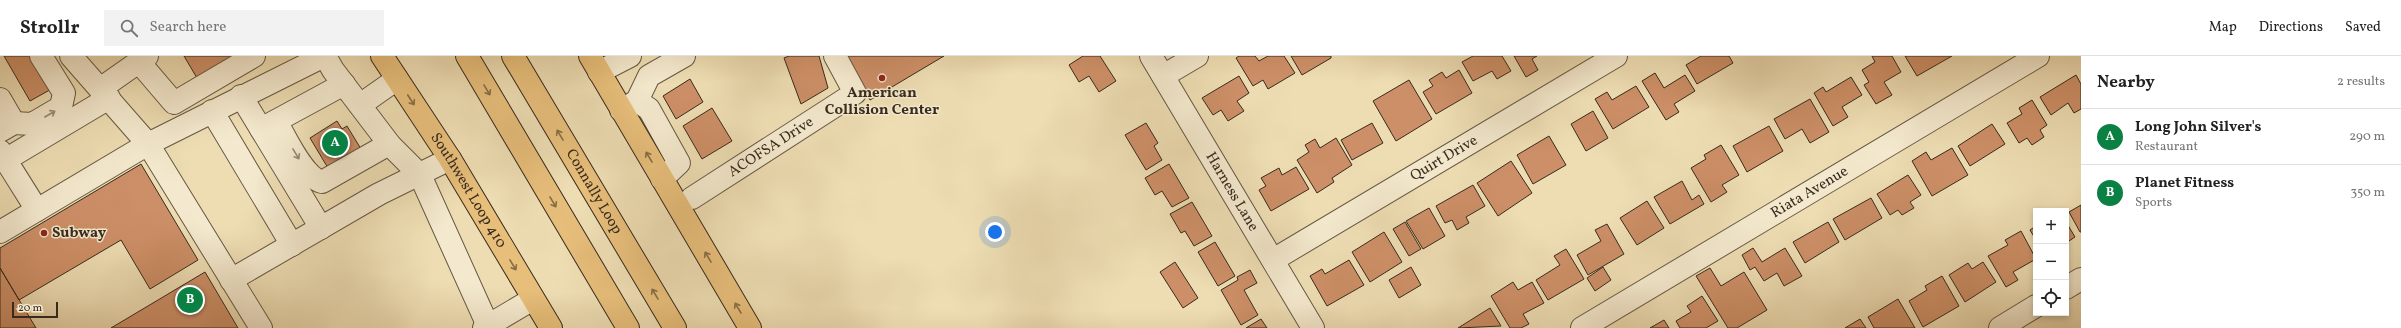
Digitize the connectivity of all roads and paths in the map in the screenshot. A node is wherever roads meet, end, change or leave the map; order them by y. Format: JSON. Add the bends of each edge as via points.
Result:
{"nodes":[{"id":1,"x":42,"y":56,"type":"edge"},
{"id":2,"x":71,"y":56,"type":"edge"},
{"id":3,"x":254,"y":56,"type":"edge"},
{"id":4,"x":382,"y":56,"type":"edge"},
{"id":5,"x":468,"y":56,"type":"edge"},
{"id":6,"x":514,"y":56,"type":"edge"},
{"id":7,"x":630,"y":56,"type":"edge"},
{"id":8,"x":684,"y":56,"type":"edge"},
{"id":9,"x":836,"y":56,"type":"edge"},
{"id":10,"x":1151,"y":56,"type":"edge"},
{"id":11,"x":1197,"y":56,"type":"edge"},
{"id":12,"x":1616,"y":56,"type":"edge"},
{"id":13,"x":2038,"y":56,"type":"edge"},
{"id":14,"x":321,"y":57,"type":"edge"},
{"id":15,"x":143,"y":59,"type":"edge"},
{"id":16,"x":654,"y":63,"type":"edge"},
{"id":17,"x":594,"y":64,"type":"edge"},
{"id":18,"x":1163,"y":76,"type":"junction"},
{"id":19,"x":397,"y":79,"type":"junction"},
{"id":20,"x":344,"y":84,"type":"junction"},
{"id":21,"x":105,"y":93,"type":"junction"},
{"id":22,"x":241,"y":96,"type":"junction"},
{"id":23,"x":0,"y":99,"type":"edge"},
{"id":24,"x":360,"y":105,"type":"junction"},
{"id":25,"x":629,"y":106,"type":"junction"},
{"id":26,"x":212,"y":111,"type":"junction"},
{"id":27,"x":269,"y":125,"type":"junction"},
{"id":28,"x":7,"y":127,"type":"edge"},
{"id":29,"x":148,"y":144,"type":"junction"},
{"id":30,"x":389,"y":144,"type":"junction"},
{"id":31,"x":3,"y":155,"type":"edge"},
{"id":32,"x":450,"y":159,"type":"junction"},
{"id":33,"x":420,"y":175,"type":"junction"},
{"id":34,"x":692,"y":198,"type":"dead end"},
{"id":35,"x":37,"y":210,"type":"junction"},
{"id":36,"x":321,"y":228,"type":"junction"},
{"id":37,"x":0,"y":232,"type":"edge"},
{"id":38,"x":292,"y":245,"type":"junction"},
{"id":39,"x":1273,"y":260,"type":"junction"},
{"id":40,"x":2081,"y":279,"type":"edge"},
{"id":41,"x":231,"y":280,"type":"junction"},
{"id":42,"x":2069,"y":286,"type":"edge"},
{"id":43,"x":534,"y":299,"type":"junction"},
{"id":44,"x":2033,"y":308,"type":"edge"},
{"id":45,"x":487,"y":327,"type":"edge"},
{"id":46,"x":261,"y":328,"type":"edge"},
{"id":47,"x":551,"y":328,"type":"edge"},
{"id":48,"x":628,"y":328,"type":"edge"},
{"id":49,"x":675,"y":328,"type":"edge"},
{"id":50,"x":750,"y":328,"type":"edge"},
{"id":51,"x":1313,"y":328,"type":"edge"},
{"id":52,"x":1582,"y":328,"type":"edge"},
{"id":53,"x":2000,"y":328,"type":"edge"}],
"edges":[{"from":28,"to":1,"type":"street","one_way":true,"via":[[32,124],[61,107],[64,93]]},
{"from":2,"to":21,"type":"street"},
{"from":3,"to":15,"type":"street","via":[[174,103]]},
{"from":4,"to":19,"type":"main road","name":"Southwest Loop 410"},
{"from":5,"to":48,"type":"main road","one_way":true},
{"from":49,"to":6,"type":"main road","name":"Connally Loop","one_way":true},
{"from":7,"to":17,"type":"street"},
{"from":8,"to":16,"type":"street"},
{"from":9,"to":34,"type":"street","name":"ACOFSA Drive","via":[[855,93]]},
{"from":10,"to":18,"type":"street","name":"Harness Lane"},
{"from":11,"to":18,"type":"street"},
{"from":12,"to":39,"type":"street","name":"Quirt Drive"},
{"from":13,"to":52,"type":"street","name":"Riata Avenue"},
{"from":14,"to":20,"type":"street"},
{"from":14,"to":22,"type":"street"},
{"from":15,"to":21,"type":"street"},
{"from":16,"to":25,"type":"street","via":[[649,76]]},
{"from":17,"to":25,"type":"main road"},
{"from":18,"to":39,"type":"street","name":"Harness Lane"},
{"from":19,"to":24,"type":"street"},
{"from":19,"to":32,"type":"main road","name":"Southwest Loop 410","one_way":true},
{"from":20,"to":24,"type":"street"},
{"from":20,"to":27,"type":"street"},
{"from":21,"to":29,"type":"street"},
{"from":21,"to":31,"type":"street"},
{"from":22,"to":26,"type":"street"},
{"from":22,"to":27,"type":"street"},
{"from":23,"to":28,"type":"street"},
{"from":24,"to":30,"type":"street"},
{"from":50,"to":25,"type":"main road","one_way":true,"via":[[662,179]]},
{"from":26,"to":29,"type":"street"},
{"from":26,"to":38,"type":"street"},
{"from":27,"to":30,"type":"street","one_way":true,"via":[[307,173],[322,182]]},
{"from":27,"to":36,"type":"street"},
{"from":29,"to":35,"type":"street"},
{"from":29,"to":41,"type":"street"},
{"from":30,"to":33,"type":"street"},
{"from":31,"to":35,"type":"street"},
{"from":32,"to":33,"type":"street"},
{"from":32,"to":43,"type":"main road","name":"Southwest Loop 410","one_way":true},
{"from":33,"to":36,"type":"street","via":[[379,194]]},
{"from":33,"to":45,"type":"street"},
{"from":35,"to":37,"type":"street"},
{"from":36,"to":38,"type":"street"},
{"from":38,"to":41,"type":"street"},
{"from":39,"to":51,"type":"street","name":"Harness Lane"},
{"from":40,"to":42,"type":"street"},
{"from":41,"to":46,"type":"street"},
{"from":43,"to":45,"type":"street"},
{"from":43,"to":47,"type":"main road","name":"Southwest Loop 410"},
{"from":44,"to":53,"type":"street"}]}
